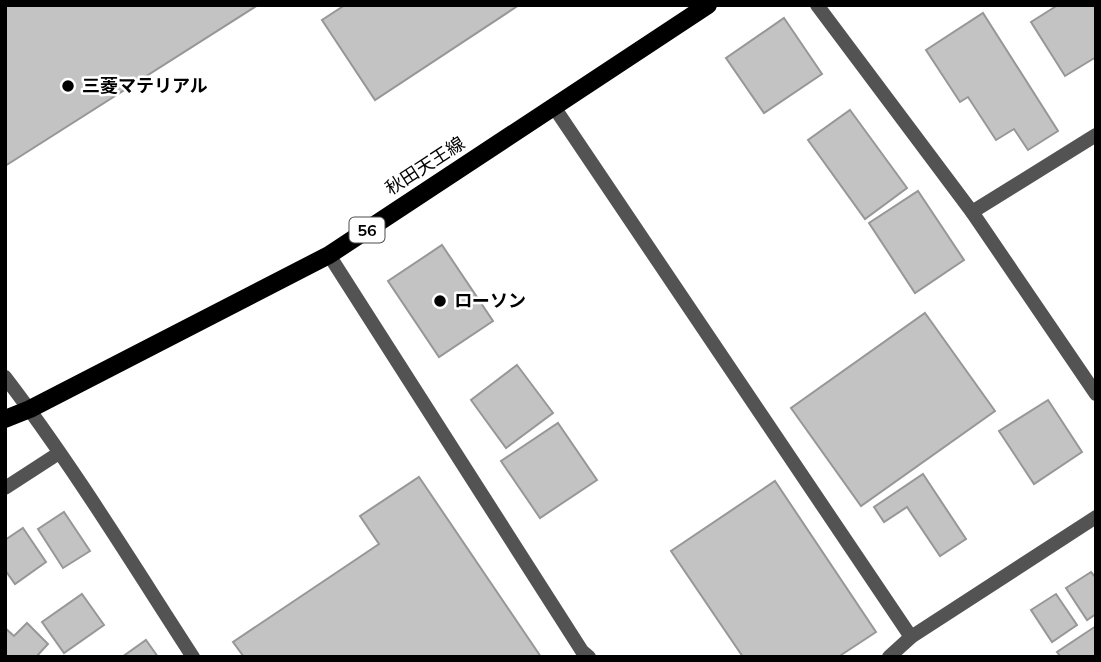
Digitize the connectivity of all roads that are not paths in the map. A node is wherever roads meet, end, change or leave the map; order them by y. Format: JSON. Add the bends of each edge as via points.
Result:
{"nodes":[{"id":1,"x":708,"y":5,"type":"edge"},
{"id":2,"x":817,"y":5,"type":"edge"},
{"id":3,"x":554,"y":107,"type":"junction"},
{"id":4,"x":1096,"y":135,"type":"edge"},
{"id":5,"x":972,"y":212,"type":"junction"},
{"id":6,"x":328,"y":255,"type":"junction"},
{"id":7,"x":5,"y":377,"type":"edge"},
{"id":8,"x":1096,"y":394,"type":"edge"},
{"id":9,"x":30,"y":409,"type":"junction"},
{"id":10,"x":5,"y":419,"type":"edge"},
{"id":11,"x":59,"y":453,"type":"junction"},
{"id":12,"x":5,"y":488,"type":"edge"},
{"id":13,"x":1096,"y":517,"type":"edge"},
{"id":14,"x":911,"y":637,"type":"junction"},
{"id":15,"x":193,"y":657,"type":"edge"},
{"id":16,"x":589,"y":657,"type":"edge"},
{"id":17,"x":890,"y":657,"type":"edge"}],
"edges":[{"from":1,"to":3,"type":"main road","name":"秋田天王線","number":"56"},
{"from":2,"to":5,"type":"street"},
{"from":3,"to":6,"type":"main road","name":"秋田天王線","number":"56"},
{"from":3,"to":14,"type":"street"},
{"from":4,"to":5,"type":"street"},
{"from":5,"to":8,"type":"street"},
{"from":6,"to":9,"type":"main road","name":"秋田天王線","number":"56"},
{"from":6,"to":16,"type":"street"},
{"from":7,"to":9,"type":"street"},
{"from":9,"to":10,"type":"main road","name":"秋田天王線","number":"56"},
{"from":9,"to":11,"type":"street"},
{"from":11,"to":12,"type":"street"},
{"from":11,"to":15,"type":"street"},
{"from":13,"to":14,"type":"street"},
{"from":14,"to":17,"type":"street"}]}
